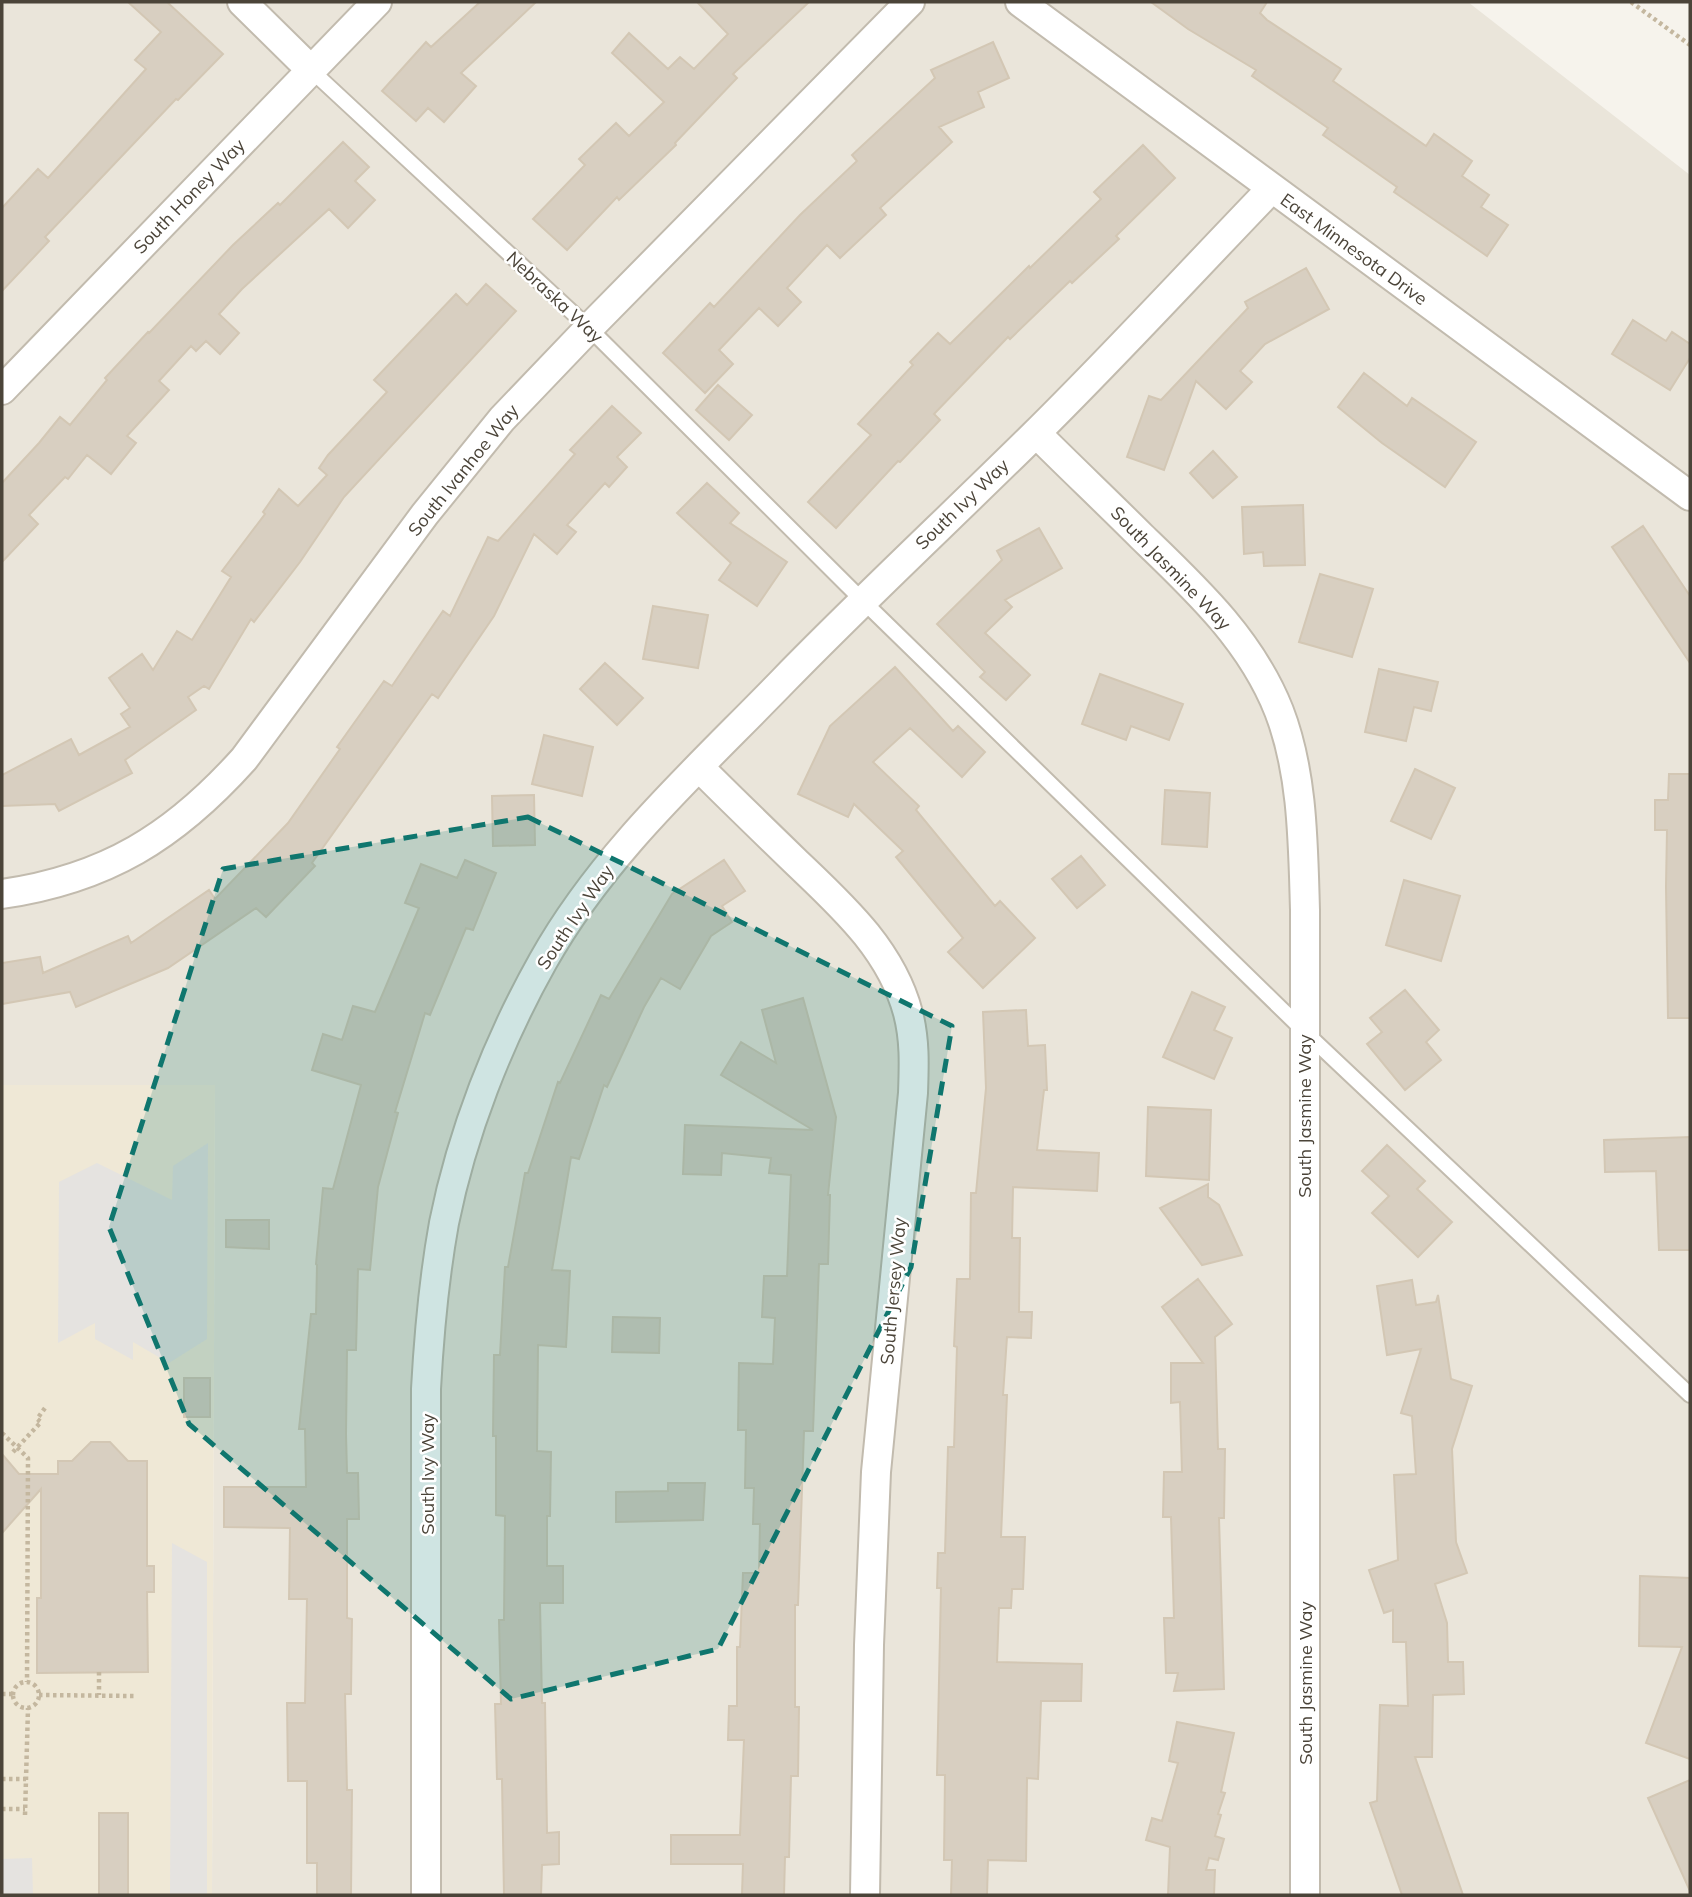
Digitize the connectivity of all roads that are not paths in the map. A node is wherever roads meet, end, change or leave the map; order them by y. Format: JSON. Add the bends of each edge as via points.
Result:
{"nodes":[{"id":1,"x":242,"y":2,"type":"edge"},
{"id":2,"x":377,"y":2,"type":"edge"},
{"id":3,"x":909,"y":2,"type":"edge"},
{"id":4,"x":1020,"y":2,"type":"edge"},
{"id":5,"x":311,"y":70,"type":"junction"},
{"id":6,"x":1271,"y":188,"type":"junction"},
{"id":7,"x":589,"y":328,"type":"junction"},
{"id":8,"x":2,"y":390,"type":"edge"},
{"id":9,"x":1036,"y":433,"type":"junction"},
{"id":10,"x":1690,"y":496,"type":"edge"},
{"id":11,"x":862,"y":600,"type":"junction"},
{"id":12,"x":699,"y":767,"type":"junction"},
{"id":13,"x":2,"y":894,"type":"edge"},
{"id":14,"x":1304,"y":1032,"type":"junction"},
{"id":15,"x":1690,"y":1395,"type":"edge"},
{"id":16,"x":426,"y":1895,"type":"edge"},
{"id":17,"x":865,"y":1895,"type":"edge"},
{"id":18,"x":1305,"y":1895,"type":"edge"}],
"edges":[{"from":1,"to":5,"type":"street","name":"Nebraska Way"},
{"from":2,"to":5,"type":"street","name":"South Honey Way"},
{"from":3,"to":7,"type":"street","name":"South Ivanhoe Way"},
{"from":4,"to":6,"type":"street","name":"East Minnesota Drive"},
{"from":5,"to":7,"type":"lane","name":"Nebraska Way"},
{"from":5,"to":8,"type":"street","name":"South Honey Way"},
{"from":6,"to":9,"type":"street","name":"South Ivy Way"},
{"from":6,"to":10,"type":"street","name":"East Minnesota Drive"},
{"from":7,"to":11,"type":"lane","name":"Nebraska Way"},
{"from":7,"to":13,"type":"street","name":"South Ivanhoe Way","via":[[502,419],[425,514],[218,788],[182,821],[117,860],[45,886]]},
{"from":9,"to":11,"type":"street","name":"South Ivy Way"},
{"from":9,"to":14,"type":"street","name":"South Jasmine Way","via":[[1213,607],[1241,641],[1278,709],[1296,776],[1302,831]]},
{"from":11,"to":12,"type":"street","name":"South Ivy Way"},
{"from":11,"to":14,"type":"lane","name":"Nebraska Way"},
{"from":12,"to":16,"type":"street","name":"South Ivy Way","via":[[596,880],[543,961],[488,1080],[452,1192],[435,1283],[426,1389]]},
{"from":12,"to":17,"type":"street","name":"South Jersey Way","via":[[845,910],[880,951],[908,1012],[914,1042],[876,1472]]},
{"from":14,"to":15,"type":"lane","name":"Nebraska Way"},
{"from":14,"to":18,"type":"street","name":"South Jasmine Way"}]}
